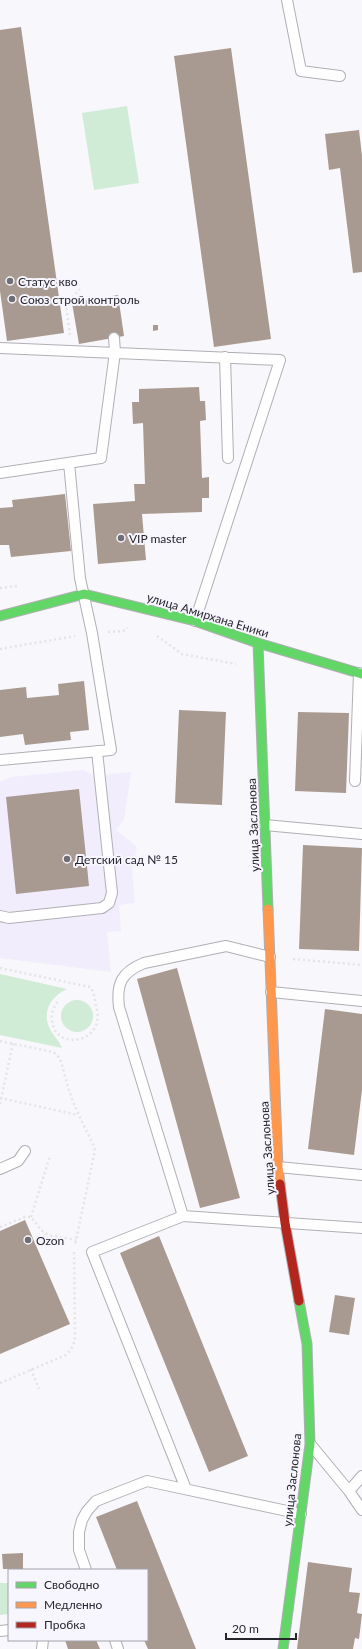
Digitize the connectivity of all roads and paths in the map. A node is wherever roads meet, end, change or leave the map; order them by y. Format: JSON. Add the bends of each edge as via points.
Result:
{"nodes":[{"id":1,"x":287,"y":0,"type":"edge"},
{"id":2,"x":340,"y":76,"type":"dead end"},
{"id":3,"x":80,"y":288,"type":"dead end"},
{"id":4,"x":114,"y":338,"type":"dead end"},
{"id":5,"x":0,"y":348,"type":"edge"},
{"id":6,"x":72,"y":351,"type":"junction"},
{"id":7,"x":115,"y":352,"type":"junction"},
{"id":8,"x":225,"y":358,"type":"junction"},
{"id":9,"x":228,"y":458,"type":"dead end"},
{"id":10,"x":69,"y":463,"type":"junction"},
{"id":11,"x":0,"y":472,"type":"edge"},
{"id":12,"x":84,"y":594,"type":"junction"},
{"id":13,"x":0,"y":616,"type":"edge"},
{"id":14,"x":194,"y":621,"type":"junction"},
{"id":15,"x":133,"y":625,"type":"dead end"},
{"id":16,"x":151,"y":632,"type":"dead end"},
{"id":17,"x":92,"y":633,"type":"junction"},
{"id":18,"x":258,"y":643,"type":"junction"},
{"id":19,"x":0,"y":649,"type":"edge"},
{"id":20,"x":259,"y":669,"type":"junction"},
{"id":21,"x":360,"y":674,"type":"edge"},
{"id":22,"x":97,"y":751,"type":"junction"},
{"id":23,"x":0,"y":760,"type":"edge"},
{"id":24,"x":355,"y":781,"type":"dead end"},
{"id":25,"x":265,"y":825,"type":"junction"},
{"id":26,"x":362,"y":834,"type":"edge"},
{"id":27,"x":0,"y":916,"type":"edge"},
{"id":28,"x":270,"y":957,"type":"junction"},
{"id":29,"x":362,"y":965,"type":"edge"},
{"id":30,"x":0,"y":968,"type":"edge"},
{"id":31,"x":271,"y":992,"type":"junction"},
{"id":32,"x":59,"y":1000,"type":"dead end"},
{"id":33,"x":362,"y":1002,"type":"edge"},
{"id":34,"x":0,"y":1040,"type":"edge"},
{"id":35,"x":13,"y":1043,"type":"junction"},
{"id":36,"x":1,"y":1098,"type":"edge"},
{"id":37,"x":0,"y":1104,"type":"edge"},
{"id":38,"x":78,"y":1115,"type":"junction"},
{"id":39,"x":25,"y":1151,"type":"dead end"},
{"id":40,"x":50,"y":1156,"type":"dead end"},
{"id":41,"x":278,"y":1167,"type":"junction"},
{"id":42,"x":0,"y":1169,"type":"edge"},
{"id":43,"x":362,"y":1175,"type":"edge"},
{"id":44,"x":183,"y":1216,"type":"junction"},
{"id":45,"x":32,"y":1217,"type":"junction"},
{"id":46,"x":284,"y":1223,"type":"junction"},
{"id":47,"x":0,"y":1227,"type":"edge"},
{"id":48,"x":362,"y":1228,"type":"edge"},
{"id":49,"x":76,"y":1240,"type":"junction"},
{"id":50,"x":31,"y":1369,"type":"junction"},
{"id":51,"x":0,"y":1383,"type":"edge"},
{"id":52,"x":39,"y":1389,"type":"dead end"},
{"id":53,"x":310,"y":1444,"type":"junction"},
{"id":54,"x":362,"y":1476,"type":"edge"},
{"id":55,"x":186,"y":1489,"type":"junction"},
{"id":56,"x":349,"y":1492,"type":"junction"},
{"id":57,"x":362,"y":1510,"type":"edge"},
{"id":58,"x":301,"y":1514,"type":"junction"},
{"id":59,"x":86,"y":1569,"type":"edge"},
{"id":60,"x":283,"y":1649,"type":"edge"}],
"edges":[{"from":1,"to":2,"type":"lane","via":[[301,71]]},
{"from":3,"to":6,"type":"path","via":[[66,305]]},
{"from":4,"to":7,"type":"lane"},
{"from":5,"to":6,"type":"lane"},
{"from":6,"to":7,"type":"lane"},
{"from":7,"to":8,"type":"lane"},
{"from":7,"to":10,"type":"lane","via":[[101,458]]},
{"from":8,"to":9,"type":"lane"},
{"from":8,"to":14,"type":"lane","via":[[280,360]]},
{"from":10,"to":11,"type":"lane"},
{"from":10,"to":12,"type":"lane","via":[[80,578]]},
{"from":12,"to":13,"type":"street","name":"улица Амирхана Еники"},
{"from":12,"to":14,"type":"street","name":"улица Амирхана Еники"},
{"from":12,"to":17,"type":"lane"},
{"from":14,"to":18,"type":"street","name":"улица Амирхана Еники"},
{"from":15,"to":17,"type":"path","via":[[122,631]]},
{"from":16,"to":20,"type":"path","via":[[182,654]]},
{"from":17,"to":19,"type":"path"},
{"from":17,"to":22,"type":"lane","via":[[111,750]]},
{"from":18,"to":20,"type":"street","name":"улица Заслонова"},
{"from":18,"to":21,"type":"street","name":"улица Амирхана Еники"},
{"from":20,"to":25,"type":"street","name":"улица Заслонова"},
{"from":21,"to":24,"type":"lane"},
{"from":22,"to":23,"type":"lane"},
{"from":22,"to":27,"type":"lane","via":[[112,893],[109,903],[102,908],[9,918]]},
{"from":25,"to":26,"type":"lane"},
{"from":25,"to":28,"type":"street","name":"улица Заслонова"},
{"from":28,"to":29,"type":"path"},
{"from":28,"to":31,"type":"street","name":"улица Заслонова"},
{"from":28,"to":44,"type":"lane","via":[[226,946],[144,963],[132,968],[123,976],[119,987],[119,1007]]},
{"from":30,"to":32,"type":"path","via":[[90,987],[98,1016],[95,1028],[87,1037],[73,1040],[58,1033],[52,1024],[52,1013]]},
{"from":31,"to":33,"type":"lane"},
{"from":31,"to":41,"type":"street","name":"улица Заслонова"},
{"from":34,"to":35,"type":"path"},
{"from":35,"to":36,"type":"path"},
{"from":35,"to":38,"type":"path","via":[[56,1054],[61,1061],[69,1095]]},
{"from":36,"to":37,"type":"path"},
{"from":36,"to":38,"type":"path"},
{"from":38,"to":49,"type":"path","via":[[95,1150]]},
{"from":39,"to":42,"type":"lane","via":[[18,1161]]},
{"from":40,"to":45,"type":"path"},
{"from":41,"to":43,"type":"lane"},
{"from":41,"to":46,"type":"street","name":"улица Заслонова"},
{"from":44,"to":46,"type":"lane"},
{"from":44,"to":55,"type":"lane","via":[[92,1252]]},
{"from":45,"to":47,"type":"path","via":[[24,1217]]},
{"from":45,"to":49,"type":"path","via":[[48,1235]]},
{"from":46,"to":48,"type":"lane"},
{"from":46,"to":53,"type":"street","name":"улица Заслонова","via":[[307,1344]]},
{"from":49,"to":50,"type":"path","via":[[73,1255],[74,1344],[66,1355]]},
{"from":50,"to":51,"type":"path"},
{"from":50,"to":52,"type":"path"},
{"from":53,"to":56,"type":"lane"},
{"from":53,"to":58,"type":"street","name":"улица Заслонова"},
{"from":54,"to":56,"type":"lane"},
{"from":55,"to":58,"type":"lane"},
{"from":55,"to":59,"type":"lane","via":[[147,1480],[96,1501],[82,1520],[79,1532],[79,1550]]},
{"from":56,"to":57,"type":"lane"},
{"from":58,"to":60,"type":"street","name":"улица Заслонова"}]}
